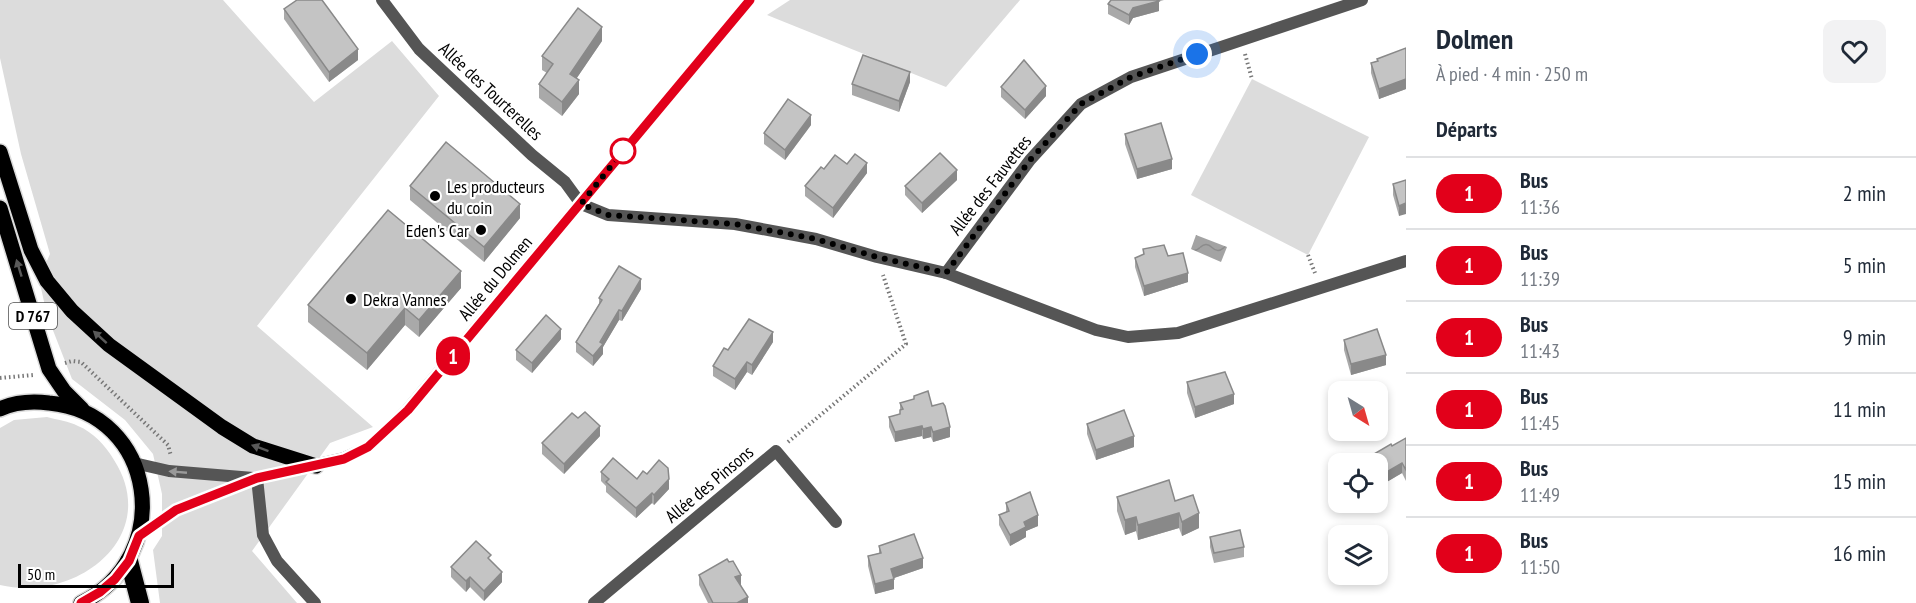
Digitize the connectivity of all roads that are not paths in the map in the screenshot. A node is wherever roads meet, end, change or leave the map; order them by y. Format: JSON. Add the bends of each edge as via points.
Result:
{"nodes":[{"id":1,"x":382,"y":0,"type":"edge"},
{"id":2,"x":750,"y":0,"type":"edge"},
{"id":3,"x":1362,"y":0,"type":"edge"},
{"id":4,"x":0,"y":152,"type":"edge"},
{"id":5,"x":581,"y":204,"type":"junction"},
{"id":6,"x":0,"y":208,"type":"edge"},
{"id":7,"x":1406,"y":261,"type":"edge"},
{"id":8,"x":946,"y":273,"type":"junction"},
{"id":9,"x":0,"y":409,"type":"edge"},
{"id":10,"x":87,"y":413,"type":"junction"},
{"id":11,"x":134,"y":463,"type":"junction"},
{"id":12,"x":316,"y":466,"type":"junction"},
{"id":13,"x":257,"y":478,"type":"junction"},
{"id":14,"x":836,"y":522,"type":"dead end"},
{"id":15,"x":139,"y":536,"type":"junction"},
{"id":16,"x":129,"y":561,"type":"junction"},
{"id":17,"x":81,"y":603,"type":"edge"},
{"id":18,"x":140,"y":603,"type":"edge"},
{"id":19,"x":315,"y":603,"type":"edge"},
{"id":20,"x":594,"y":603,"type":"edge"}],
"edges":[{"from":1,"to":5,"type":"street","name":"Allée des Tourterelles","via":[[419,49],[565,182]]},
{"from":2,"to":5,"type":"street","name":"Allée du Dolmen"},
{"from":3,"to":8,"type":"street","name":"Allée des Fauvettes","via":[[1131,77],[1081,104],[1030,160]]},
{"from":12,"to":4,"type":"main road","one_way":true,"via":[[253,446],[222,427],[109,345],[72,311],[47,280],[31,250]]},
{"from":5,"to":8,"type":"street","via":[[608,215],[746,226],[816,239]]},
{"from":5,"to":12,"type":"street","name":"Allée du Dolmen","via":[[392,427],[368,447],[344,459]]},
{"from":10,"to":6,"type":"main road","number":"D 767","one_way":true,"via":[[64,391],[49,369]]},
{"from":7,"to":8,"type":"street","via":[[1178,333],[1128,337],[1096,330]]},
{"from":9,"to":10,"type":"main road","via":[[35,401]]},
{"from":10,"to":11,"type":"main road","via":[[114,434]]},
{"from":13,"to":11,"type":"street","name":"Allée du Dolmen","one_way":true,"via":[[169,471]]},
{"from":11,"to":15,"type":"main road","via":[[143,498]]},
{"from":12,"to":13,"type":"street","name":"Allée du Dolmen"},
{"from":13,"to":15,"type":"street","name":"Allée du Dolmen","via":[[176,510]]},
{"from":13,"to":19,"type":"street","via":[[263,535],[278,561]]},
{"from":14,"to":20,"type":"street","name":"Allée des Pinsons","via":[[776,451]]},
{"from":15,"to":16,"type":"main road"},
{"from":16,"to":17,"type":"main road","via":[[115,579]]},
{"from":16,"to":18,"type":"highway"}]}
